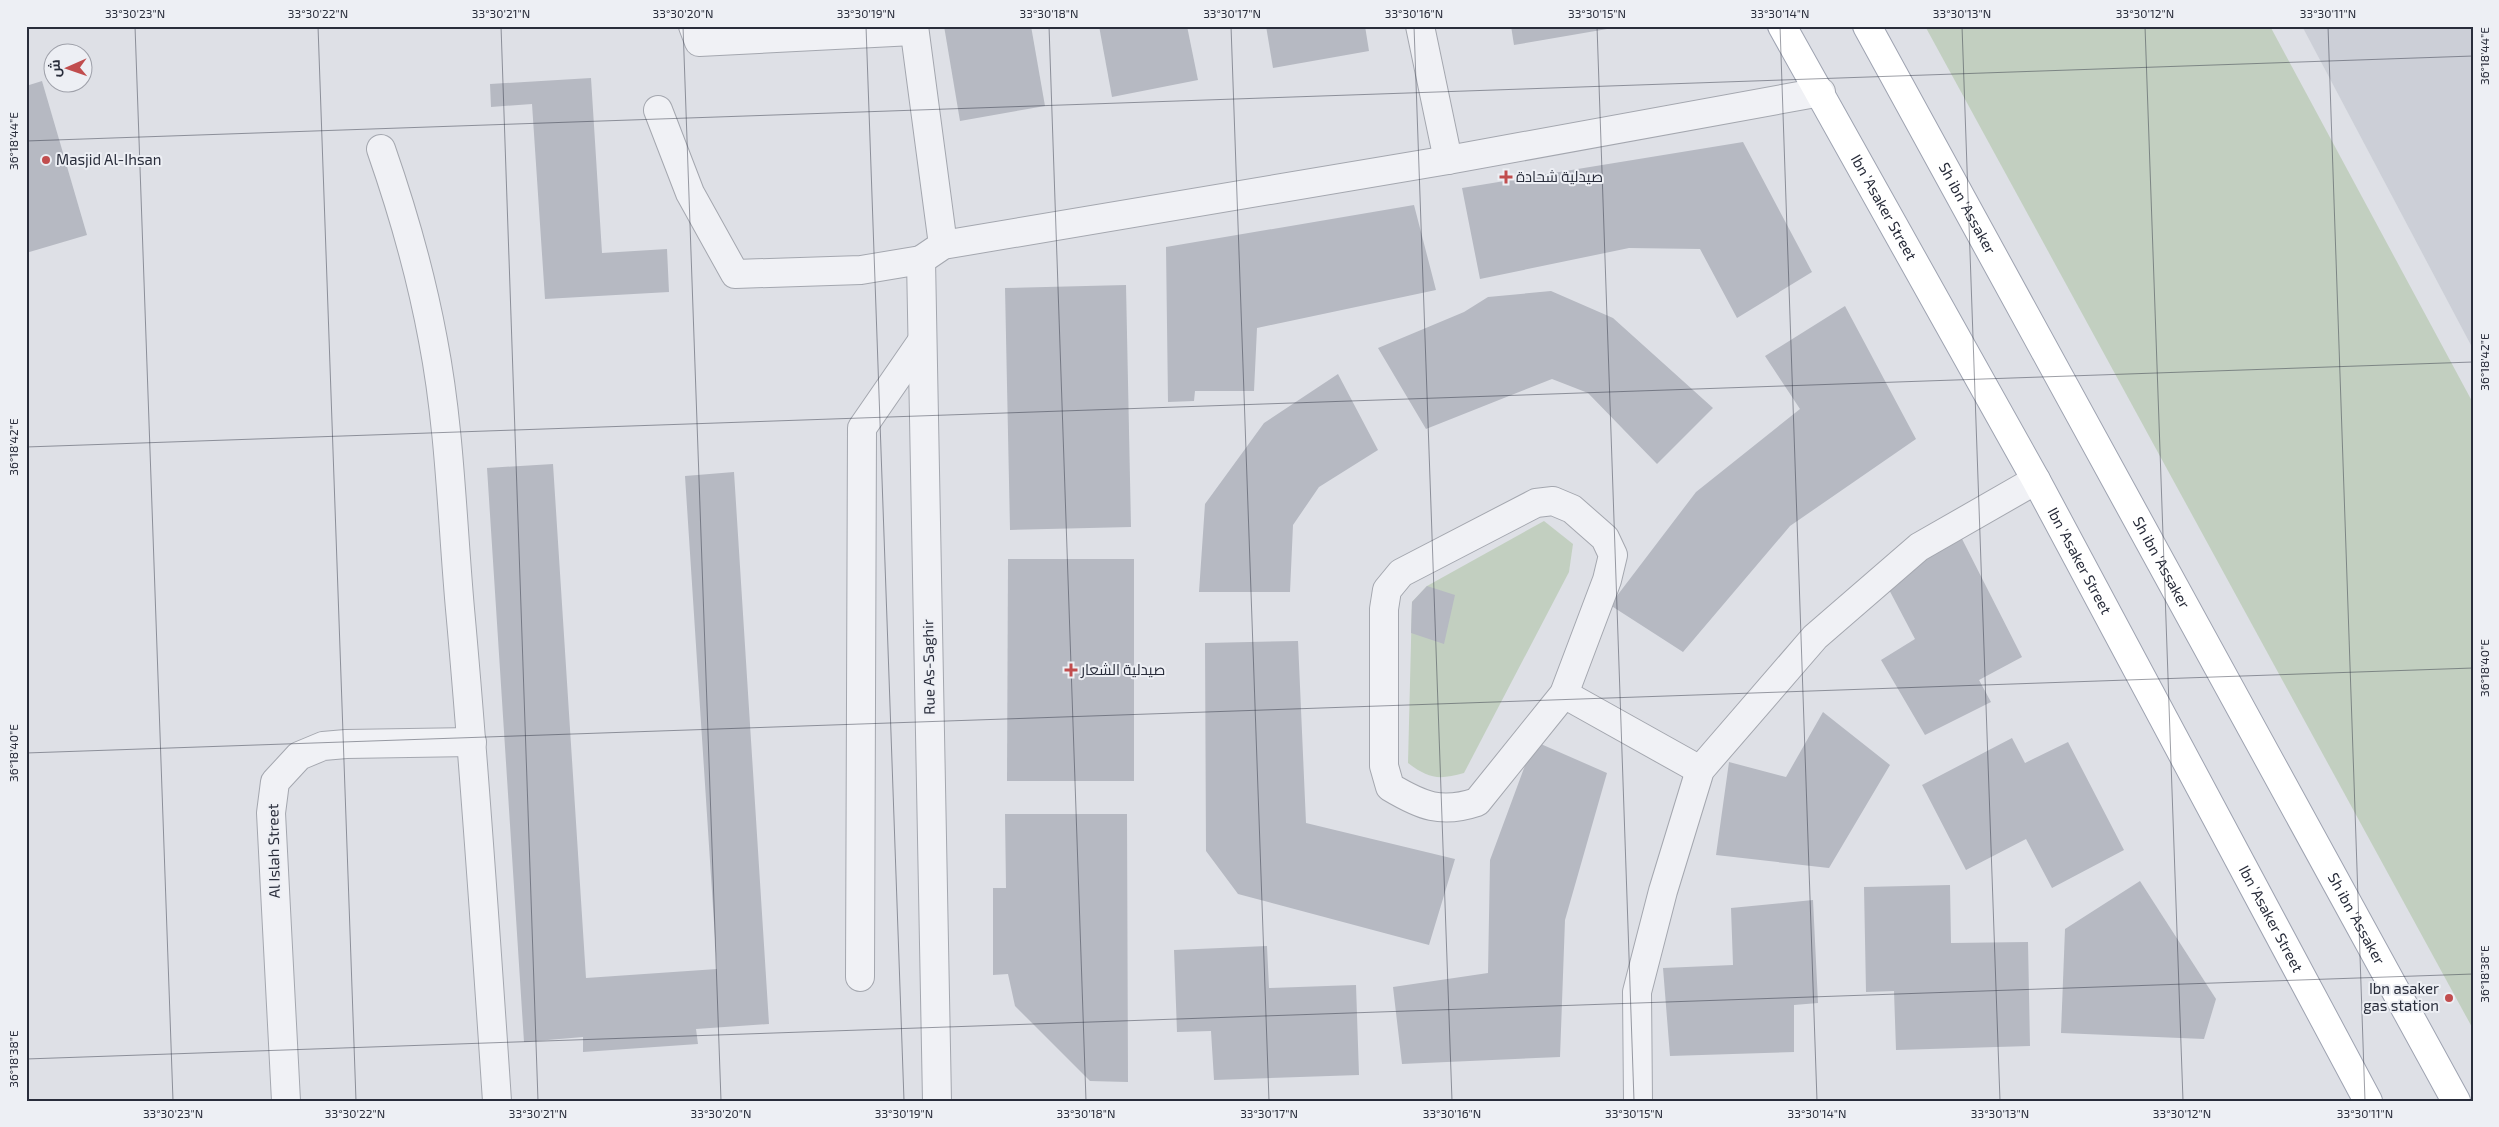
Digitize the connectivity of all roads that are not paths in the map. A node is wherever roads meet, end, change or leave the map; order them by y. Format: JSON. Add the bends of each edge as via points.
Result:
{"nodes":[{"id":1,"x":693,"y":26,"type":"edge"},
{"id":2,"x":1420,"y":26,"type":"edge"},
{"id":3,"x":1782,"y":26,"type":"edge"},
{"id":4,"x":1868,"y":26,"type":"edge"},
{"id":5,"x":914,"y":29,"type":"edge"},
{"id":6,"x":1821,"y":92,"type":"junction"},
{"id":7,"x":658,"y":110,"type":"dead end"},
{"id":8,"x":381,"y":149,"type":"dead end"},
{"id":9,"x":1448,"y":160,"type":"junction"},
{"id":10,"x":943,"y":245,"type":"junction"},
{"id":11,"x":921,"y":260,"type":"junction"},
{"id":12,"x":922,"y":341,"type":"junction"},
{"id":13,"x":2036,"y":480,"type":"junction"},
{"id":14,"x":1564,"y":694,"type":"junction"},
{"id":15,"x":472,"y":742,"type":"junction"},
{"id":16,"x":1700,"y":770,"type":"junction"},
{"id":17,"x":860,"y":977,"type":"dead end"},
{"id":18,"x":2449,"y":1098,"type":"edge"},
{"id":19,"x":286,"y":1101,"type":"edge"},
{"id":20,"x":497,"y":1101,"type":"edge"},
{"id":21,"x":937,"y":1101,"type":"edge"},
{"id":22,"x":1638,"y":1101,"type":"edge"},
{"id":23,"x":2368,"y":1101,"type":"edge"}],
"edges":[{"from":1,"to":5,"type":"street","via":[[699,42]]},
{"from":2,"to":9,"type":"street"},
{"from":3,"to":6,"type":"main road","name":"Ibn 'Asaker Street"},
{"from":4,"to":18,"type":"main road","name":"Sh ibn 'Assaker"},
{"from":5,"to":10,"type":"street"},
{"from":6,"to":9,"type":"street"},
{"from":6,"to":13,"type":"main road","name":"Ibn 'Asaker Street"},
{"from":7,"to":11,"type":"street","via":[[690,194],[735,274],[861,270]]},
{"from":8,"to":15,"type":"street","via":[[403,212],[434,342]]},
{"from":9,"to":10,"type":"street"},
{"from":10,"to":11,"type":"street"},
{"from":11,"to":12,"type":"street","name":"Rue As-Saghir"},
{"from":12,"to":17,"type":"street","via":[[862,428]]},
{"from":12,"to":21,"type":"street","name":"Rue As-Saghir"},
{"from":13,"to":16,"type":"street","via":[[1919,547],[1822,630]]},
{"from":13,"to":23,"type":"main road","name":"Ibn 'Asaker Street"},
{"from":14,"to":14,"type":"street","via":[[1477,802],[1458,808],[1440,808],[1414,801],[1390,787],[1384,766],[1384,610],[1388,590],[1401,573],[1536,503],[1553,501],[1572,509],[1605,538],[1613,555],[1608,580]]},
{"from":14,"to":16,"type":"street"},
{"from":15,"to":19,"type":"street","name":"Al Islah Street","via":[[323,746],[299,756],[275,782],[270,812]]},
{"from":15,"to":20,"type":"street"},
{"from":16,"to":22,"type":"street","via":[[1663,891],[1637,992]]}]}
